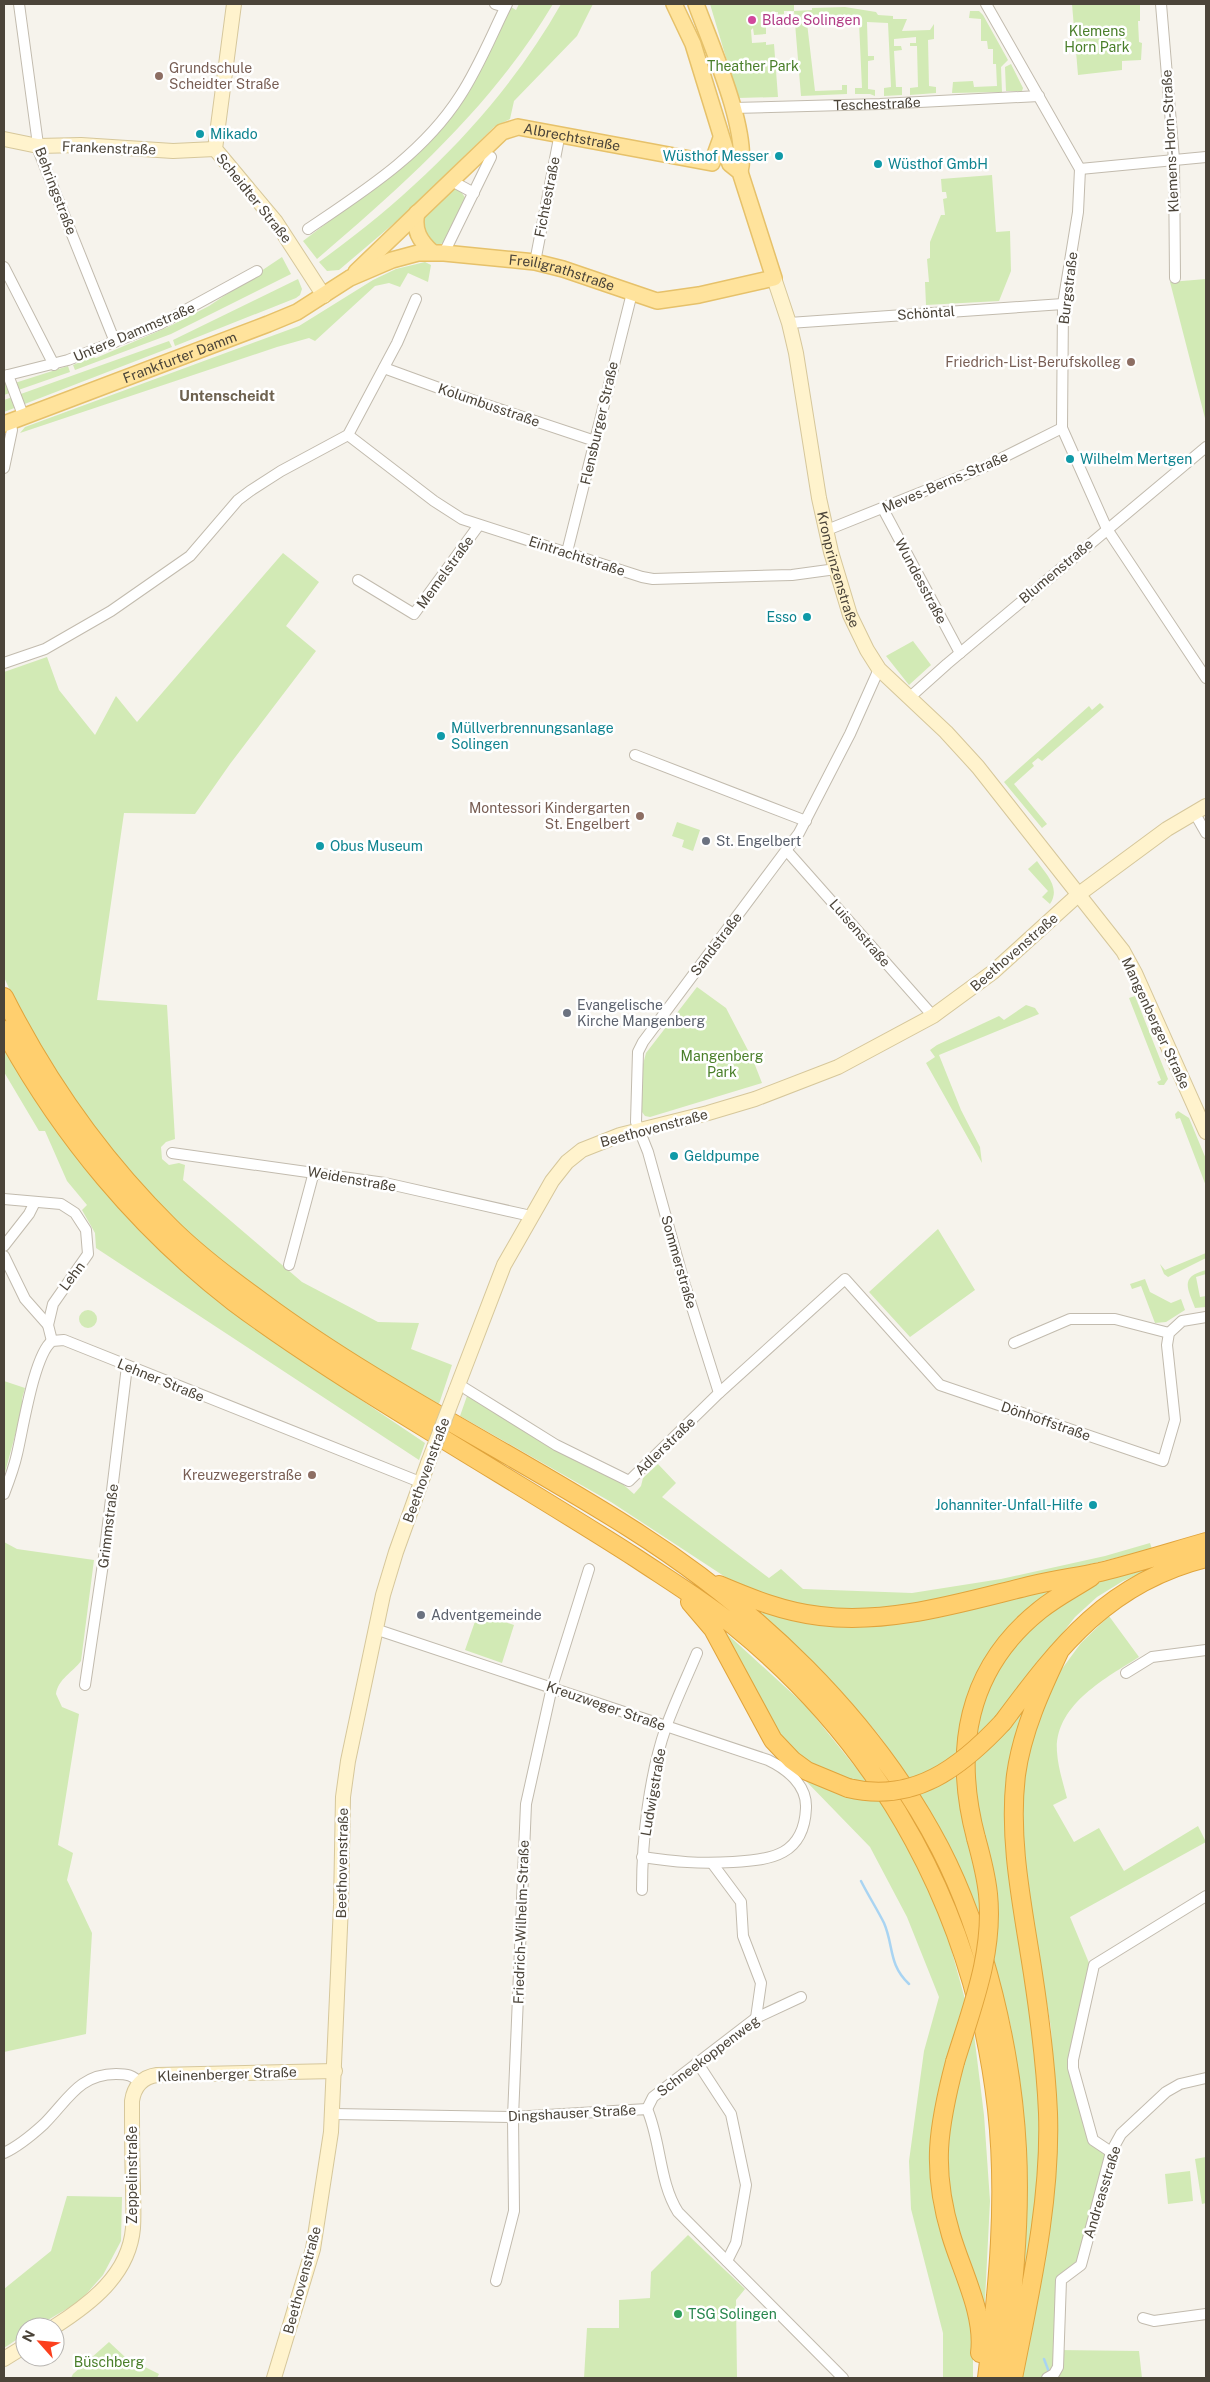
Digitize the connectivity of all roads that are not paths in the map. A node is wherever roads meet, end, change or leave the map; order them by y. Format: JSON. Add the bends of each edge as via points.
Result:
{"nodes":[{"id":1,"x":19,"y":4,"type":"edge"},
{"id":2,"x":234,"y":4,"type":"edge"},
{"id":3,"x":674,"y":4,"type":"edge"},
{"id":4,"x":696,"y":4,"type":"edge"},
{"id":5,"x":986,"y":4,"type":"edge"},
{"id":6,"x":1161,"y":4,"type":"edge"},
{"id":7,"x":503,"y":5,"type":"edge"},
{"id":8,"x":1038,"y":96,"type":"junction"},
{"id":9,"x":733,"y":108,"type":"junction"},
{"id":10,"x":715,"y":113,"type":"junction"},
{"id":11,"x":560,"y":133,"type":"junction"},
{"id":12,"x":721,"y":138,"type":"junction"},
{"id":13,"x":4,"y":139,"type":"edge"},
{"id":14,"x":38,"y":146,"type":"junction"},
{"id":15,"x":215,"y":149,"type":"junction"},
{"id":16,"x":491,"y":157,"type":"dead end"},
{"id":17,"x":1206,"y":157,"type":"edge"},
{"id":18,"x":1174,"y":159,"type":"junction"},
{"id":19,"x":712,"y":163,"type":"junction"},
{"id":20,"x":1080,"y":169,"type":"junction"},
{"id":21,"x":740,"y":172,"type":"junction"},
{"id":22,"x":450,"y":180,"type":"junction"},
{"id":23,"x":474,"y":192,"type":"junction"},
{"id":24,"x":417,"y":213,"type":"junction"},
{"id":25,"x":308,"y":229,"type":"dead end"},
{"id":26,"x":438,"y":253,"type":"junction"},
{"id":27,"x":535,"y":262,"type":"junction"},
{"id":28,"x":4,"y":267,"type":"edge"},
{"id":29,"x":257,"y":271,"type":"dead end"},
{"id":30,"x":350,"y":278,"type":"junction"},
{"id":31,"x":774,"y":278,"type":"junction"},
{"id":32,"x":1175,"y":278,"type":"dead end"},
{"id":33,"x":632,"y":294,"type":"junction"},
{"id":34,"x":324,"y":296,"type":"junction"},
{"id":35,"x":416,"y":299,"type":"dead end"},
{"id":36,"x":1063,"y":304,"type":"junction"},
{"id":37,"x":789,"y":323,"type":"junction"},
{"id":38,"x":115,"y":342,"type":"junction"},
{"id":39,"x":54,"y":364,"type":"junction"},
{"id":40,"x":384,"y":368,"type":"junction"},
{"id":41,"x":6,"y":376,"type":"edge"},
{"id":42,"x":12,"y":420,"type":"edge"},
{"id":43,"x":1062,"y":428,"type":"junction"},
{"id":44,"x":348,"y":435,"type":"junction"},
{"id":45,"x":595,"y":440,"type":"junction"},
{"id":46,"x":1206,"y":447,"type":"edge"},
{"id":47,"x":4,"y":468,"type":"edge"},
{"id":48,"x":883,"y":510,"type":"junction"},
{"id":49,"x":479,"y":525,"type":"junction"},
{"id":50,"x":1107,"y":529,"type":"junction"},
{"id":51,"x":827,"y":530,"type":"junction"},
{"id":52,"x":567,"y":552,"type":"junction"},
{"id":53,"x":836,"y":570,"type":"junction"},
{"id":54,"x":358,"y":580,"type":"dead end"},
{"id":55,"x":960,"y":653,"type":"junction"},
{"id":56,"x":4,"y":663,"type":"edge"},
{"id":57,"x":879,"y":669,"type":"junction"},
{"id":58,"x":1206,"y":678,"type":"edge"},
{"id":59,"x":909,"y":698,"type":"junction"},
{"id":60,"x":635,"y":756,"type":"dead end"},
{"id":61,"x":1200,"y":809,"type":"edge"},
{"id":62,"x":806,"y":821,"type":"junction"},
{"id":63,"x":1206,"y":833,"type":"edge"},
{"id":64,"x":787,"y":851,"type":"junction"},
{"id":65,"x":1079,"y":894,"type":"junction"},
{"id":66,"x":4,"y":997,"type":"edge"},
{"id":67,"x":933,"y":1016,"type":"junction"},
{"id":68,"x":4,"y":1030,"type":"edge"},
{"id":69,"x":638,"y":1126,"type":"junction"},
{"id":70,"x":1206,"y":1132,"type":"edge"},
{"id":71,"x":172,"y":1153,"type":"dead end"},
{"id":72,"x":314,"y":1172,"type":"junction"},
{"id":73,"x":4,"y":1199,"type":"edge"},
{"id":74,"x":35,"y":1202,"type":"junction"},
{"id":75,"x":531,"y":1216,"type":"junction"},
{"id":76,"x":4,"y":1246,"type":"edge"},
{"id":77,"x":4,"y":1256,"type":"edge"},
{"id":78,"x":289,"y":1266,"type":"dead end"},
{"id":79,"x":845,"y":1279,"type":"joint"},
{"id":80,"x":1206,"y":1317,"type":"edge"},
{"id":81,"x":48,"y":1325,"type":"junction"},
{"id":82,"x":1169,"y":1333,"type":"junction"},
{"id":83,"x":52,"y":1341,"type":"junction"},
{"id":84,"x":1014,"y":1343,"type":"dead end"},
{"id":85,"x":127,"y":1366,"type":"junction"},
{"id":86,"x":457,"y":1387,"type":"junction"},
{"id":87,"x":719,"y":1393,"type":"junction"},
{"id":88,"x":420,"y":1482,"type":"junction"},
{"id":89,"x":4,"y":1494,"type":"edge"},
{"id":90,"x":1206,"y":1542,"type":"edge"},
{"id":91,"x":1206,"y":1558,"type":"edge"},
{"id":92,"x":589,"y":1569,"type":"dead end"},
{"id":93,"x":1098,"y":1572,"type":"junction"},
{"id":94,"x":702,"y":1578,"type":"junction"},
{"id":95,"x":676,"y":1584,"type":"junction"},
{"id":96,"x":375,"y":1629,"type":"junction"},
{"id":97,"x":1060,"y":1650,"type":"junction"},
{"id":98,"x":1206,"y":1650,"type":"edge"},
{"id":99,"x":697,"y":1653,"type":"dead end"},
{"id":100,"x":1126,"y":1673,"type":"dead end"},
{"id":101,"x":85,"y":1685,"type":"dead end"},
{"id":102,"x":552,"y":1688,"type":"junction"},
{"id":103,"x":666,"y":1728,"type":"junction"},
{"id":104,"x":642,"y":1857,"type":"junction"},
{"id":105,"x":712,"y":1863,"type":"junction"},
{"id":106,"x":642,"y":1890,"type":"dead end"},
{"id":107,"x":1206,"y":1896,"type":"edge"},
{"id":108,"x":801,"y":1997,"type":"dead end"},
{"id":109,"x":756,"y":2018,"type":"junction"},
{"id":110,"x":697,"y":2062,"type":"junction"},
{"id":111,"x":335,"y":2071,"type":"junction"},
{"id":112,"x":1206,"y":2078,"type":"edge"},
{"id":113,"x":140,"y":2083,"type":"junction"},
{"id":114,"x":647,"y":2108,"type":"junction"},
{"id":115,"x":333,"y":2114,"type":"junction"},
{"id":116,"x":513,"y":2117,"type":"junction"},
{"id":117,"x":1111,"y":2152,"type":"junction"},
{"id":118,"x":4,"y":2153,"type":"edge"},
{"id":119,"x":727,"y":2261,"type":"junction"},
{"id":120,"x":496,"y":2281,"type":"dead end"},
{"id":121,"x":1206,"y":2314,"type":"edge"},
{"id":122,"x":1143,"y":2318,"type":"dead end"},
{"id":123,"x":65,"y":2320,"type":"edge"},
{"id":124,"x":15,"y":2352,"type":"edge"},
{"id":125,"x":4,"y":2359,"type":"edge"},
{"id":126,"x":274,"y":2378,"type":"edge"},
{"id":127,"x":844,"y":2378,"type":"edge"},
{"id":128,"x":978,"y":2378,"type":"edge"},
{"id":129,"x":987,"y":2378,"type":"edge"},
{"id":130,"x":1002,"y":2378,"type":"edge"},
{"id":131,"x":1013,"y":2378,"type":"edge"},
{"id":132,"x":1047,"y":2378,"type":"edge"}],
"edges":[{"from":1,"to":14,"type":"street","name":"Behringstraße"},
{"from":2,"to":15,"type":"main road","name":"Scheidter Straße"},
{"from":3,"to":10,"type":"main road","name":"Kronprinzenstraße","via":[[693,44]]},
{"from":4,"to":9,"type":"main road","name":"Kronprinzenstraße"},
{"from":5,"to":8,"type":"street"},
{"from":6,"to":18,"type":"street","name":"Klemens-Horn-Straße"},
{"from":7,"to":25,"type":"street","via":[[460,96],[427,137],[380,179]]},
{"from":8,"to":9,"type":"street","name":"Teschestraße"},
{"from":8,"to":20,"type":"street"},
{"from":9,"to":10,"type":"main road","name":"Teschestraße"},
{"from":9,"to":21,"type":"main road","name":"Kronprinzenstraße","via":[[743,159]]},
{"from":10,"to":12,"type":"main road","name":"Kronprinzenstraße"},
{"from":11,"to":19,"type":"main road","name":"Albrechtstraße"},
{"from":11,"to":22,"type":"main road","name":"Albrechtstraße","via":[[511,128],[502,132]]},
{"from":11,"to":27,"type":"street","name":"Fichtestraße"},
{"from":12,"to":19,"type":"main road"},
{"from":12,"to":21,"type":"main road","name":"Kronprinzenstraße","via":[[730,164]]},
{"from":13,"to":14,"type":"main road","name":"Frankenstraße"},
{"from":14,"to":15,"type":"main road","name":"Frankenstraße","via":[[81,145],[173,151]]},
{"from":14,"to":38,"type":"street","name":"Behringstraße"},
{"from":15,"to":34,"type":"main road","name":"Scheidter Straße","via":[[276,222]]},
{"from":16,"to":23,"type":"street"},
{"from":17,"to":18,"type":"street"},
{"from":18,"to":20,"type":"street"},
{"from":18,"to":32,"type":"street","name":"Klemens-Horn-Straße"},
{"from":19,"to":21,"type":"main road","name":"Albrechtstraße"},
{"from":20,"to":36,"type":"street","name":"Burgstraße","via":[[1078,212]]},
{"from":21,"to":31,"type":"main road","name":"Kronprinzenstraße"},
{"from":22,"to":23,"type":"street"},
{"from":22,"to":24,"type":"main road","name":"Albrechtstraße"},
{"from":23,"to":26,"type":"street"},
{"from":24,"to":26,"type":"main road","via":[[418,236]]},
{"from":24,"to":30,"type":"main road","name":"Albrechtstraße"},
{"from":26,"to":27,"type":"main road","name":"Freiligrathstraße"},
{"from":26,"to":30,"type":"main road","name":"Freiligrathstraße","via":[[418,253],[392,260]]},
{"from":27,"to":33,"type":"main road","name":"Freiligrathstraße"},
{"from":28,"to":39,"type":"street"},
{"from":29,"to":38,"type":"street","name":"Untere Dammstraße","via":[[185,312]]},
{"from":30,"to":34,"type":"main road","name":"Frankfurter Damm"},
{"from":31,"to":33,"type":"main road","name":"Freiligrathstraße","via":[[669,301]]},
{"from":31,"to":37,"type":"main road","name":"Kronprinzenstraße"},
{"from":33,"to":45,"type":"street","name":"Flensburger Straße"},
{"from":34,"to":42,"type":"main road","name":"Frankfurter Damm","via":[[268,324]]},
{"from":35,"to":40,"type":"street"},
{"from":36,"to":37,"type":"street","name":"Schöntal"},
{"from":36,"to":43,"type":"street","name":"Burgstraße"},
{"from":37,"to":51,"type":"main road","name":"Kronprinzenstraße"},
{"from":38,"to":39,"type":"street","name":"Untere Dammstraße"},
{"from":39,"to":41,"type":"street","name":"Untere Dammstraße"},
{"from":40,"to":44,"type":"street"},
{"from":40,"to":45,"type":"street","name":"Kolumbusstraße"},
{"from":41,"to":42,"type":"street"},
{"from":42,"to":47,"type":"street"},
{"from":43,"to":48,"type":"street","name":"Meves-Berns-Straße","via":[[982,468]]},
{"from":43,"to":50,"type":"street","name":"Burgstraße"},
{"from":44,"to":49,"type":"street","name":"Eintrachtstraße","via":[[434,502],[457,517]]},
{"from":44,"to":56,"type":"street","via":[[250,491],[234,504],[190,556],[111,611],[45,650]]},
{"from":45,"to":52,"type":"street","name":"Flensburger Straße"},
{"from":46,"to":50,"type":"street","name":"Blumenstraße"},
{"from":48,"to":51,"type":"street","name":"Meves-Berns-Straße"},
{"from":48,"to":55,"type":"street","name":"Wundesstraße"},
{"from":49,"to":52,"type":"street","name":"Eintrachtstraße"},
{"from":49,"to":54,"type":"street","name":"Memelstraße","via":[[414,614]]},
{"from":50,"to":55,"type":"street","name":"Blumenstraße"},
{"from":50,"to":58,"type":"street","name":"Burgstraße"},
{"from":51,"to":53,"type":"main road","name":"Kronprinzenstraße"},
{"from":52,"to":53,"type":"street","name":"Eintrachtstraße","via":[[652,579],[792,575]]},
{"from":53,"to":57,"type":"main road","name":"Kronprinzenstraße","via":[[850,616]]},
{"from":55,"to":59,"type":"street","name":"Blumenstraße"},
{"from":57,"to":59,"type":"main road","name":"Kronprinzenstraße"},
{"from":57,"to":62,"type":"street","name":"Sandstraße"},
{"from":59,"to":65,"type":"main road","name":"Kronprinzenstraße","via":[[978,767]]},
{"from":60,"to":62,"type":"street"},
{"from":61,"to":63,"type":"street"},
{"from":61,"to":65,"type":"main road","name":"Beethovenstraße"},
{"from":62,"to":64,"type":"street","name":"Sandstraße"},
{"from":64,"to":67,"type":"street","name":"Luisenstraße"},
{"from":64,"to":69,"type":"street","name":"Sandstraße","via":[[640,1047],[637,1064]]},
{"from":65,"to":67,"type":"main road","name":"Beethovenstraße","via":[[993,972]]},
{"from":65,"to":70,"type":"main road","name":"Mangenberger Straße","via":[[1123,951],[1135,973]]},
{"from":66,"to":94,"type":"highway","via":[[41,1064],[99,1148],[171,1228],[223,1273],[336,1354],[634,1530]]},
{"from":67,"to":69,"type":"main road","name":"Beethovenstraße","via":[[838,1067],[755,1099]]},
{"from":68,"to":95,"type":"highway","via":[[36,1087],[101,1175],[145,1224],[231,1300],[377,1398]]},
{"from":69,"to":75,"type":"main road","name":"Beethovenstraße","via":[[582,1150],[567,1162]]},
{"from":69,"to":87,"type":"street","name":"Sommerstraße"},
{"from":71,"to":72,"type":"street","name":"Weidenstraße"},
{"from":72,"to":75,"type":"street","name":"Weidenstraße","via":[[385,1183]]},
{"from":72,"to":78,"type":"street"},
{"from":73,"to":74,"type":"street","name":"Lehn"},
{"from":74,"to":76,"type":"street"},
{"from":74,"to":81,"type":"street","name":"Lehn","via":[[52,1201],[70,1209],[83,1223],[88,1239],[88,1254],[56,1298]]},
{"from":75,"to":86,"type":"main road","name":"Beethovenstraße","via":[[501,1271]]},
{"from":77,"to":81,"type":"street","via":[[22,1294]]},
{"from":79,"to":82,"type":"street","name":"Dönhoffstraße","via":[[940,1386],[1163,1461],[1175,1420],[1167,1345]]},
{"from":79,"to":87,"type":"street","name":"Adlerstraße"},
{"from":80,"to":82,"type":"street","via":[[1182,1321]]},
{"from":81,"to":83,"type":"street"},
{"from":82,"to":84,"type":"street","via":[[1115,1319],[1070,1319]]},
{"from":83,"to":85,"type":"street","name":"Lehner Straße","via":[[64,1340]]},
{"from":83,"to":89,"type":"street","via":[[44,1351]]},
{"from":85,"to":88,"type":"street","name":"Lehner Straße"},
{"from":85,"to":101,"type":"street","name":"Grimmstraße"},
{"from":86,"to":87,"type":"street","name":"Adlerstraße","via":[[556,1445],[629,1481]]},
{"from":86,"to":88,"type":"main road","name":"Beethovenstraße","bridge":true},
{"from":88,"to":96,"type":"main road","name":"Beethovenstraße"},
{"from":90,"to":93,"type":"highway"},
{"from":91,"to":97,"type":"highway","via":[[1128,1589],[1084,1625]]},
{"from":92,"to":102,"type":"street","name":"Friedrich-Wilhelm-Straße"},
{"from":93,"to":94,"type":"highway","via":[[914,1612],[847,1618],[821,1617],[788,1610]]},
{"from":93,"to":128,"type":"highway","bridge":true,"via":[[1054,1599],[1027,1621],[999,1652],[983,1680],[969,1720],[964,1767],[969,1813],[988,1894],[989,1928],[983,1969],[940,2126],[939,2170],[944,2211],[981,2330]]},
{"from":94,"to":130,"type":"highway","via":[[811,1672],[848,1714],[887,1763],[925,1821],[960,1893],[990,1983],[1013,2097],[1018,2210],[1013,2292]]},
{"from":95,"to":97,"type":"highway","bridge":true,"via":[[713,1629],[773,1740],[807,1771],[848,1788],[874,1792],[910,1787],[932,1781],[960,1764],[1003,1722]]},
{"from":95,"to":129,"type":"highway","via":[[726,1619],[768,1655],[852,1745],[893,1802],[949,1916],[980,2009],[997,2113],[1000,2254]]},
{"from":96,"to":102,"type":"street","name":"Kreuzweger Straße"},
{"from":96,"to":111,"type":"main road","name":"Beethovenstraße","via":[[343,1797]]},
{"from":97,"to":131,"type":"highway","via":[[1027,1729],[1015,1785],[1015,1846],[1041,2026],[1048,2141],[1041,2226]]},
{"from":98,"to":100,"type":"street","via":[[1152,1657]]},
{"from":99,"to":103,"type":"street","name":"Ludwigstraße"},
{"from":102,"to":103,"type":"street","name":"Kreuzweger Straße"},
{"from":102,"to":116,"type":"street","name":"Friedrich-Wilhelm-Straße","via":[[526,1804]]},
{"from":103,"to":104,"type":"street","name":"Ludwigstraße","via":[[656,1767]]},
{"from":103,"to":105,"type":"street","name":"Kreuzweger Straße","via":[[778,1765],[805,1794],[806,1815],[802,1831],[792,1846],[777,1856],[761,1860]]},
{"from":104,"to":105,"type":"street","via":[[688,1864]]},
{"from":104,"to":106,"type":"street","name":"Ludwigstraße"},
{"from":105,"to":109,"type":"street","via":[[741,1902],[743,1936],[761,1983]]},
{"from":107,"to":117,"type":"street","via":[[1094,1964],[1073,2068],[1093,2140]]},
{"from":108,"to":109,"type":"street","name":"Schneekoppenweg"},
{"from":109,"to":110,"type":"street","name":"Schneekoppenweg"},
{"from":110,"to":114,"type":"street","name":"Schneekoppenweg","via":[[653,2097]]},
{"from":110,"to":119,"type":"street","via":[[731,2114],[746,2185],[736,2244]]},
{"from":111,"to":113,"type":"main road","name":"Kleinenberger Straße","via":[[157,2075]]},
{"from":111,"to":115,"type":"main road","name":"Beethovenstraße"},
{"from":112,"to":117,"type":"street","name":"Andreasstraße","via":[[1180,2084],[1158,2098],[1127,2126]]},
{"from":113,"to":118,"type":"street","name":"Kleinenberger Straße","via":[[128,2074],[92,2077],[30,2136]]},
{"from":113,"to":123,"type":"main road","name":"Zeppelinstraße","via":[[132,2101],[133,2228],[127,2253],[107,2286]]},
{"from":114,"to":116,"type":"street","name":"Dingshauser Straße"},
{"from":114,"to":119,"type":"street","name":"Dingshauser Straße","via":[[675,2207]]},
{"from":115,"to":116,"type":"street","name":"Dingshauser Straße"},
{"from":115,"to":126,"type":"main road","name":"Beethovenstraße","via":[[313,2249]]},
{"from":116,"to":120,"type":"street","name":"Friedrich-Wilhelm-Straße","via":[[514,2211]]},
{"from":117,"to":132,"type":"street","name":"Andreasstraße","via":[[1081,2265],[1061,2280],[1058,2367]]},
{"from":119,"to":127,"type":"street","name":"Dingshauser Straße"},
{"from":121,"to":122,"type":"street","via":[[1154,2321]]},
{"from":124,"to":125,"type":"main road"}]}
